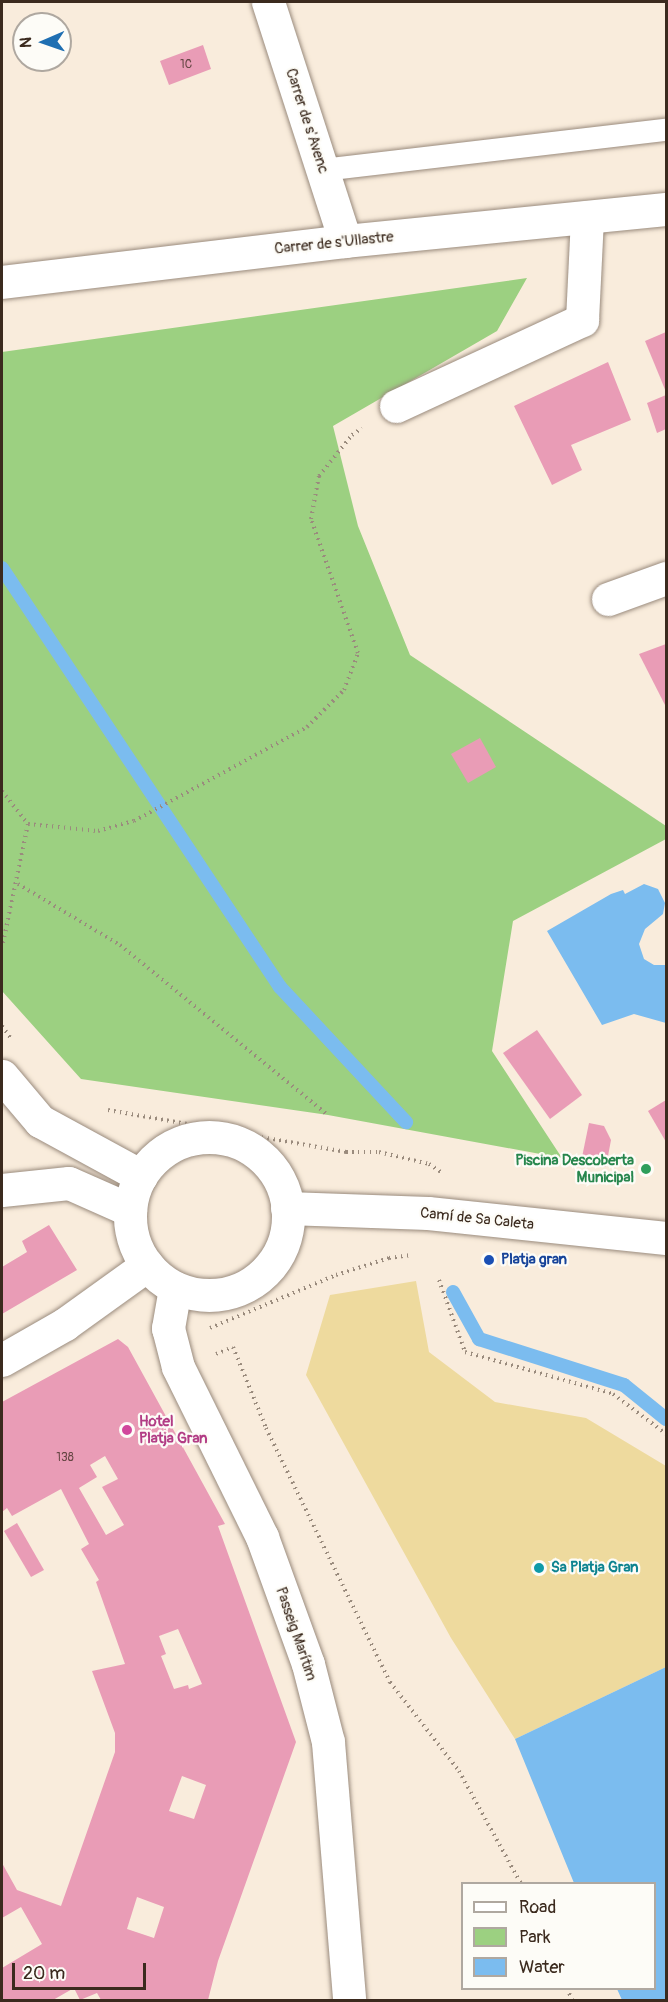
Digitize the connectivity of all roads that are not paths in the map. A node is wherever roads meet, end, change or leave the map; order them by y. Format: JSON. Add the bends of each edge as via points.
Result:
{"nodes":[{"id":1,"x":268,"y":2,"type":"edge"},
{"id":2,"x":666,"y":130,"type":"edge"},
{"id":3,"x":323,"y":170,"type":"junction"},
{"id":4,"x":666,"y":209,"type":"edge"},
{"id":5,"x":587,"y":218,"type":"junction"},
{"id":6,"x":345,"y":241,"type":"junction"},
{"id":7,"x":2,"y":282,"type":"edge"},
{"id":8,"x":396,"y":406,"type":"road end"},
{"id":9,"x":666,"y":578,"type":"edge"},
{"id":10,"x":608,"y":599,"type":"dead end"},
{"id":11,"x":2,"y":1076,"type":"edge"},
{"id":12,"x":141,"y":1176,"type":"junction"},
{"id":13,"x":2,"y":1190,"type":"edge"},
{"id":14,"x":287,"y":1208,"type":"junction"},
{"id":15,"x":130,"y":1210,"type":"junction"},
{"id":16,"x":666,"y":1238,"type":"edge"},
{"id":17,"x":147,"y":1265,"type":"junction"},
{"id":18,"x":175,"y":1288,"type":"junction"},
{"id":19,"x":2,"y":1360,"type":"edge"},
{"id":20,"x":349,"y":2001,"type":"edge"}],
"edges":[{"from":1,"to":3,"type":"street","name":"Carrer de s'Avenc"},
{"from":2,"to":3,"type":"lane"},
{"from":3,"to":6,"type":"street","name":"Carrer de s'Avenc"},
{"from":4,"to":5,"type":"street","name":"Carrer de s'Ullastre"},
{"from":5,"to":6,"type":"street","name":"Carrer de s'Ullastre"},
{"from":5,"to":8,"type":"street","via":[[582,320]]},
{"from":6,"to":7,"type":"street","name":"Carrer de s'Ullastre"},
{"from":9,"to":10,"type":"street"},
{"from":11,"to":12,"type":"street","via":[[40,1121]]},
{"from":12,"to":14,"type":"street","via":[[154,1159],[172,1146],[193,1138],[215,1137],[236,1142],[263,1160],[282,1186]]},
{"from":12,"to":15,"type":"street"},
{"from":13,"to":15,"type":"street","via":[[69,1183]]},
{"from":14,"to":16,"type":"street","name":"Camí de Sa Caleta","via":[[428,1214]]},
{"from":14,"to":18,"type":"street","via":[[287,1226],[274,1261],[247,1286],[212,1296]]},
{"from":15,"to":17,"type":"street","via":[[131,1230]]},
{"from":17,"to":18,"type":"street"},
{"from":17,"to":19,"type":"street","via":[[65,1324]]},
{"from":18,"to":20,"type":"street","name":"Passeig Marítim","via":[[168,1328],[178,1367],[262,1537],[308,1664],[328,1742]]}]}
